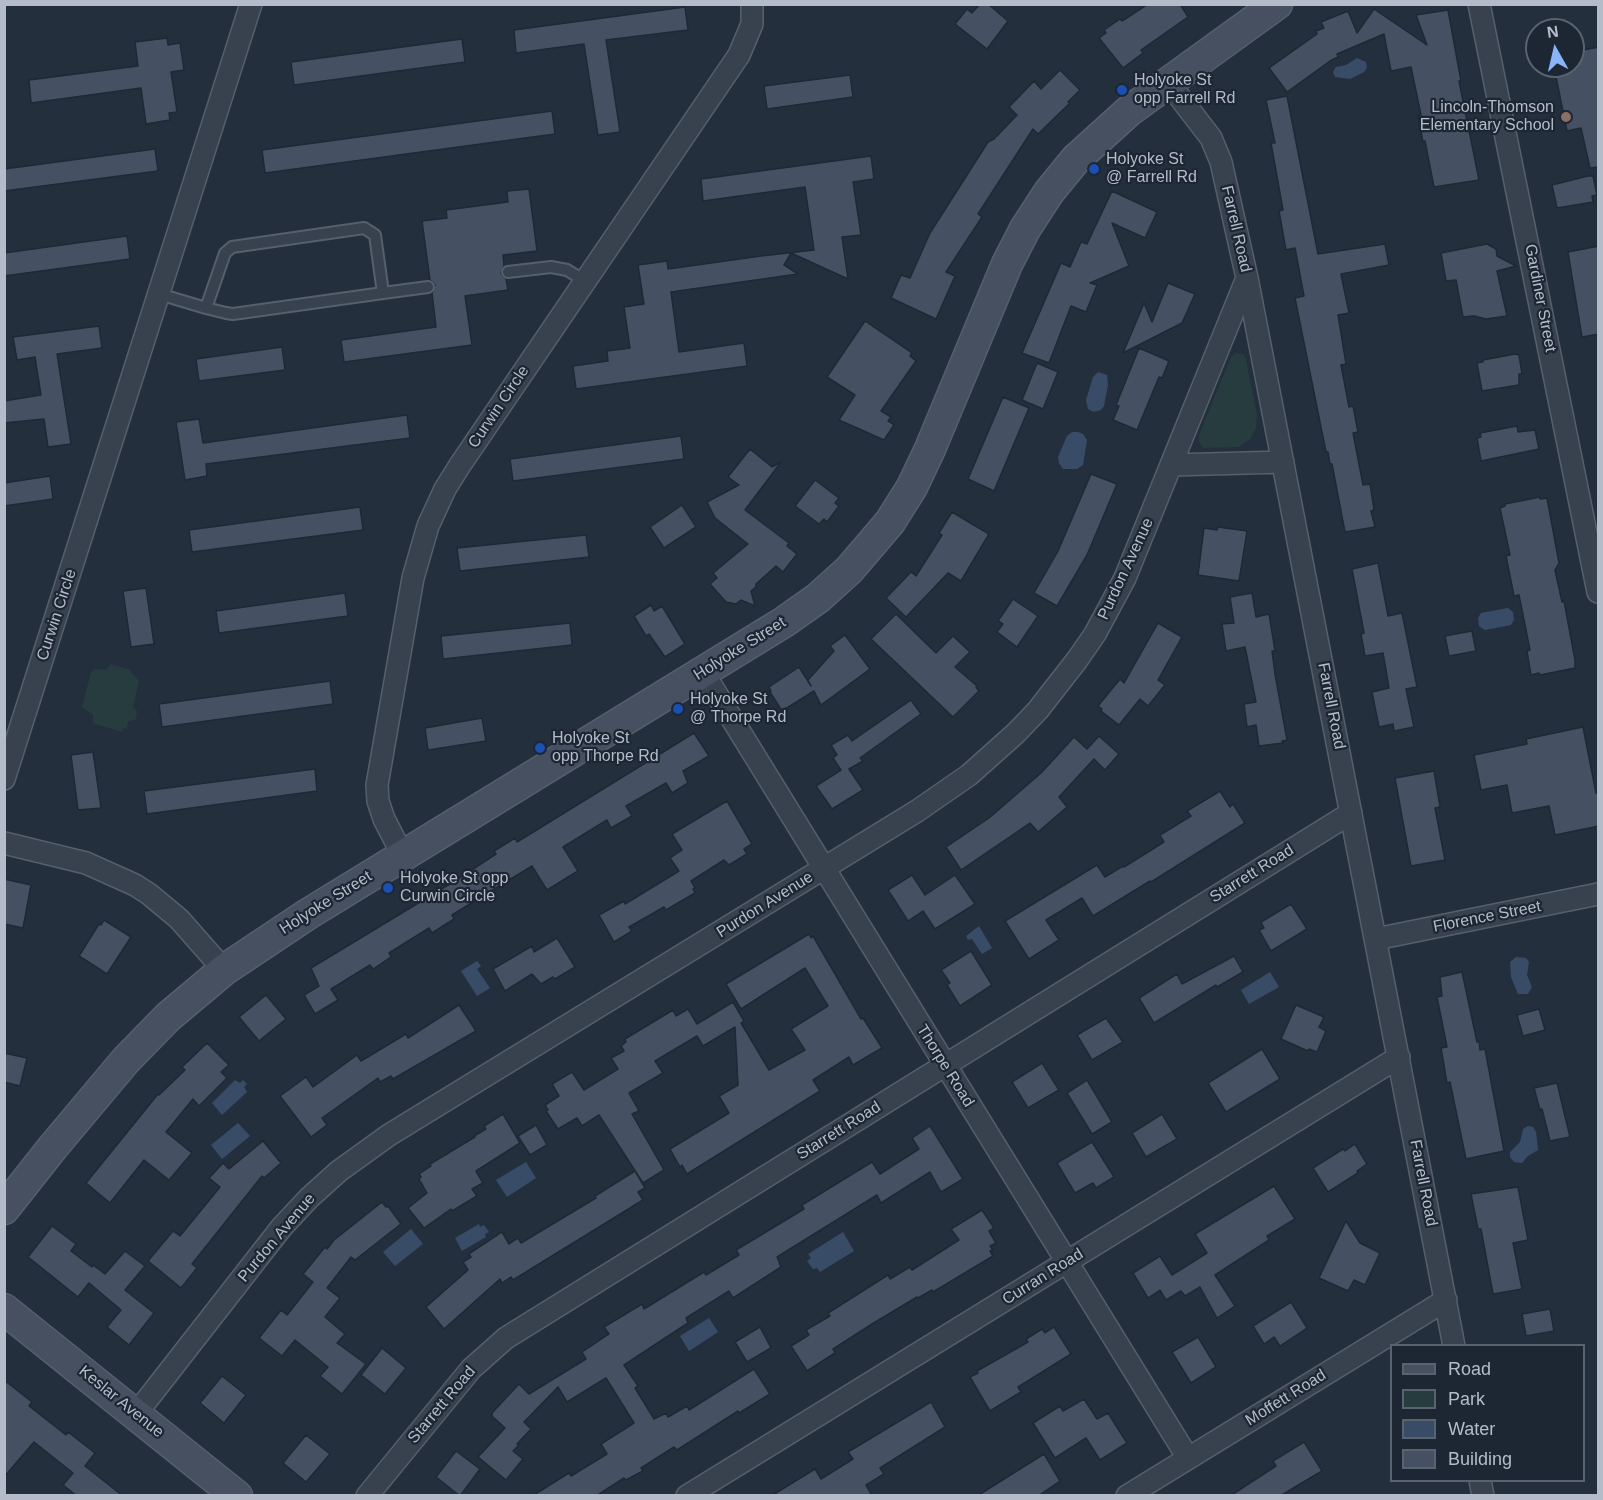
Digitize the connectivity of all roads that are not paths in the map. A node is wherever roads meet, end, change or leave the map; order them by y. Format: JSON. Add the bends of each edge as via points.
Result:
{"nodes":[{"id":1,"x":250,"y":4,"type":"edge"},
{"id":2,"x":752,"y":4,"type":"edge"},
{"id":3,"x":1277,"y":4,"type":"edge"},
{"id":4,"x":1479,"y":4,"type":"edge"},
{"id":5,"x":1168,"y":82,"type":"junction"},
{"id":6,"x":508,"y":272,"type":"dead end"},
{"id":7,"x":1247,"y":278,"type":"junction"},
{"id":8,"x":585,"y":281,"type":"junction"},
{"id":9,"x":428,"y":287,"type":"dead end"},
{"id":10,"x":383,"y":293,"type":"junction"},
{"id":11,"x":159,"y":294,"type":"junction"},
{"id":12,"x":206,"y":308,"type":"junction"},
{"id":13,"x":1283,"y":462,"type":"junction"},
{"id":14,"x":1172,"y":465,"type":"junction"},
{"id":15,"x":1599,"y":592,"type":"edge"},
{"id":16,"x":703,"y":672,"type":"junction"},
{"id":17,"x":4,"y":779,"type":"edge"},
{"id":18,"x":1351,"y":813,"type":"junction"},
{"id":19,"x":4,"y":843,"type":"edge"},
{"id":20,"x":403,"y":856,"type":"junction"},
{"id":21,"x":824,"y":869,"type":"junction"},
{"id":22,"x":1599,"y":894,"type":"edge"},
{"id":23,"x":1376,"y":939,"type":"junction"},
{"id":24,"x":224,"y":970,"type":"junction"},
{"id":25,"x":1398,"y":1057,"type":"junction"},
{"id":26,"x":944,"y":1065,"type":"junction"},
{"id":27,"x":4,"y":1209,"type":"edge"},
{"id":28,"x":1066,"y":1263,"type":"junction"},
{"id":29,"x":1446,"y":1300,"type":"junction"},
{"id":30,"x":4,"y":1309,"type":"edge"},
{"id":31,"x":1454,"y":1344,"type":"edge"},
{"id":32,"x":136,"y":1414,"type":"junction"},
{"id":33,"x":1188,"y":1458,"type":"junction"},
{"id":34,"x":237,"y":1496,"type":"edge"},
{"id":35,"x":368,"y":1496,"type":"edge"},
{"id":36,"x":687,"y":1496,"type":"edge"},
{"id":37,"x":1127,"y":1496,"type":"edge"}],
"edges":[{"from":1,"to":11,"type":"street","name":"Curwin Circle"},
{"from":2,"to":8,"type":"street","name":"Curwin Circle","via":[[752,24],[739,55]]},
{"from":3,"to":5,"type":"main road","name":"Holyoke Street"},
{"from":4,"to":15,"type":"street","name":"Gardiner Street"},
{"from":5,"to":7,"type":"street","name":"Farrell Road","via":[[1216,147]]},
{"from":5,"to":16,"type":"main road","name":"Holyoke Street","via":[[1091,145],[1035,212],[995,291],[922,468],[877,539],[818,598]]},
{"from":6,"to":8,"type":"lane","via":[[551,267],[567,270]]},
{"from":7,"to":13,"type":"street","name":"Farrell Road"},
{"from":7,"to":14,"type":"street","name":"Purdon Avenue"},
{"from":8,"to":20,"type":"street","name":"Curwin Circle","via":[[452,477],[423,538],[377,784],[384,819]]},
{"from":9,"to":10,"type":"lane"},
{"from":10,"to":12,"type":"lane","via":[[233,314]]},
{"from":10,"to":12,"type":"lane","via":[[376,237],[364,228],[232,247],[225,253]]},
{"from":11,"to":12,"type":"lane"},
{"from":11,"to":17,"type":"street","name":"Curwin Circle"},
{"from":13,"to":14,"type":"street"},
{"from":13,"to":18,"type":"street","name":"Farrell Road"},
{"from":14,"to":21,"type":"street","name":"Purdon Avenue","via":[[1111,606],[1077,660],[1038,710],[944,794]]},
{"from":16,"to":20,"type":"main road","name":"Holyoke Street"},
{"from":16,"to":21,"type":"street","name":"Thorpe Road"},
{"from":18,"to":23,"type":"street","name":"Farrell Road"},
{"from":18,"to":26,"type":"street","name":"Starrett Road"},
{"from":19,"to":24,"type":"street","via":[[86,863],[135,885],[178,919]]},
{"from":20,"to":24,"type":"main road","name":"Holyoke Street"},
{"from":21,"to":26,"type":"street","name":"Thorpe Road"},
{"from":21,"to":32,"type":"street","name":"Purdon Avenue","via":[[389,1135],[339,1171],[281,1228]]},
{"from":22,"to":23,"type":"street","name":"Florence Street"},
{"from":23,"to":25,"type":"street","name":"Farrell Road"},
{"from":24,"to":27,"type":"main road","name":"Holyoke Street","via":[[168,1017],[126,1060]]},
{"from":25,"to":28,"type":"street","name":"Curran Road"},
{"from":25,"to":29,"type":"street","name":"Farrell Road"},
{"from":26,"to":28,"type":"street","name":"Thorpe Road"},
{"from":26,"to":35,"type":"street","name":"Starrett Road","via":[[506,1338],[471,1369]]},
{"from":28,"to":33,"type":"street","name":"Thorpe Road"},
{"from":28,"to":36,"type":"street","name":"Curran Road"},
{"from":29,"to":31,"type":"street","name":"Farrell Road"},
{"from":29,"to":33,"type":"street","name":"Moffett Road"},
{"from":30,"to":32,"type":"main road","name":"Keslar Avenue"},
{"from":32,"to":34,"type":"main road","name":"Keslar Avenue"},
{"from":33,"to":37,"type":"street","name":"Moffett Road"}]}
